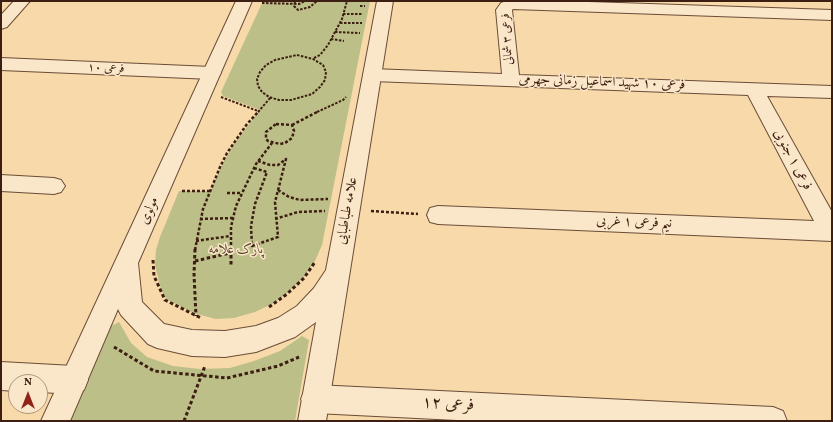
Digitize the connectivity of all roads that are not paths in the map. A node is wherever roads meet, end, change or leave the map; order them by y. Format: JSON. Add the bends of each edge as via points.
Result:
{"nodes":[{"id":1,"x":22,"y":1,"type":"edge"},
{"id":2,"x":244,"y":1,"type":"edge"},
{"id":3,"x":385,"y":1,"type":"edge"},
{"id":4,"x":832,"y":15,"type":"edge"},
{"id":5,"x":1,"y":24,"type":"edge"},
{"id":6,"x":1,"y":64,"type":"edge"},
{"id":7,"x":372,"y":75,"type":"junction"},
{"id":8,"x":511,"y":80,"type":"junction"},
{"id":9,"x":216,"y":82,"type":"junction"},
{"id":10,"x":754,"y":89,"type":"junction"},
{"id":11,"x":832,"y":92,"type":"edge"},
{"id":12,"x":1,"y":184,"type":"edge"},
{"id":13,"x":54,"y":186,"type":"dead end"},
{"id":14,"x":438,"y":215,"type":"road end"},
{"id":15,"x":831,"y":231,"type":"edge"},
{"id":16,"x":127,"y":262,"type":"junction"},
{"id":17,"x":338,"y":271,"type":"junction"},
{"id":18,"x":1,"y":376,"type":"edge"},
{"id":19,"x":74,"y":380,"type":"junction"},
{"id":20,"x":314,"y":410,"type":"edge"},
{"id":21,"x":56,"y":421,"type":"edge"},
{"id":22,"x":773,"y":421,"type":"edge"}],
"edges":[{"from":1,"to":5,"type":"street"},
{"from":2,"to":9,"type":"street","name":"مولوی"},
{"from":3,"to":7,"type":"street","name":"علامه طباطبایی"},
{"from":4,"to":8,"type":"street","name":"فرعی ۳ شمالی","via":[[512,4],[504,10]]},
{"from":6,"to":9,"type":"street","name":"فرعی ۱۰"},
{"from":7,"to":8,"type":"street","name":"فرعی ۱۰ شهید اسماعیل زمانی جهرمی"},
{"from":7,"to":17,"type":"street","name":"علامه طباطبایی","via":[[337,208]]},
{"from":8,"to":10,"type":"street","name":"فرعی ۱۰ شهید اسماعیل زمانی جهرمی"},
{"from":9,"to":16,"type":"street","name":"مولوی","via":[[159,190]]},
{"from":10,"to":11,"type":"street","name":"فرعی ۱۰ شهید اسماعیل زمانی جهرمی"},
{"from":10,"to":15,"type":"street","name":"فرعی ۱ جنوبی"},
{"from":12,"to":13,"type":"street"},
{"from":14,"to":15,"type":"street","name":"نیم فرعی ۱ غربی"},
{"from":16,"to":17,"type":"street","via":[[130,307],[157,335],[192,343],[213,344],[256,339],[286,328],[306,315],[323,296]]},
{"from":16,"to":19,"type":"street","name":"مولوی"},
{"from":17,"to":20,"type":"street","name":"علامه طباطبایی"},
{"from":18,"to":19,"type":"street"},
{"from":19,"to":21,"type":"street","name":"مولوی"},
{"from":20,"to":22,"type":"street","name":"فرعی ۱۲"}]}
